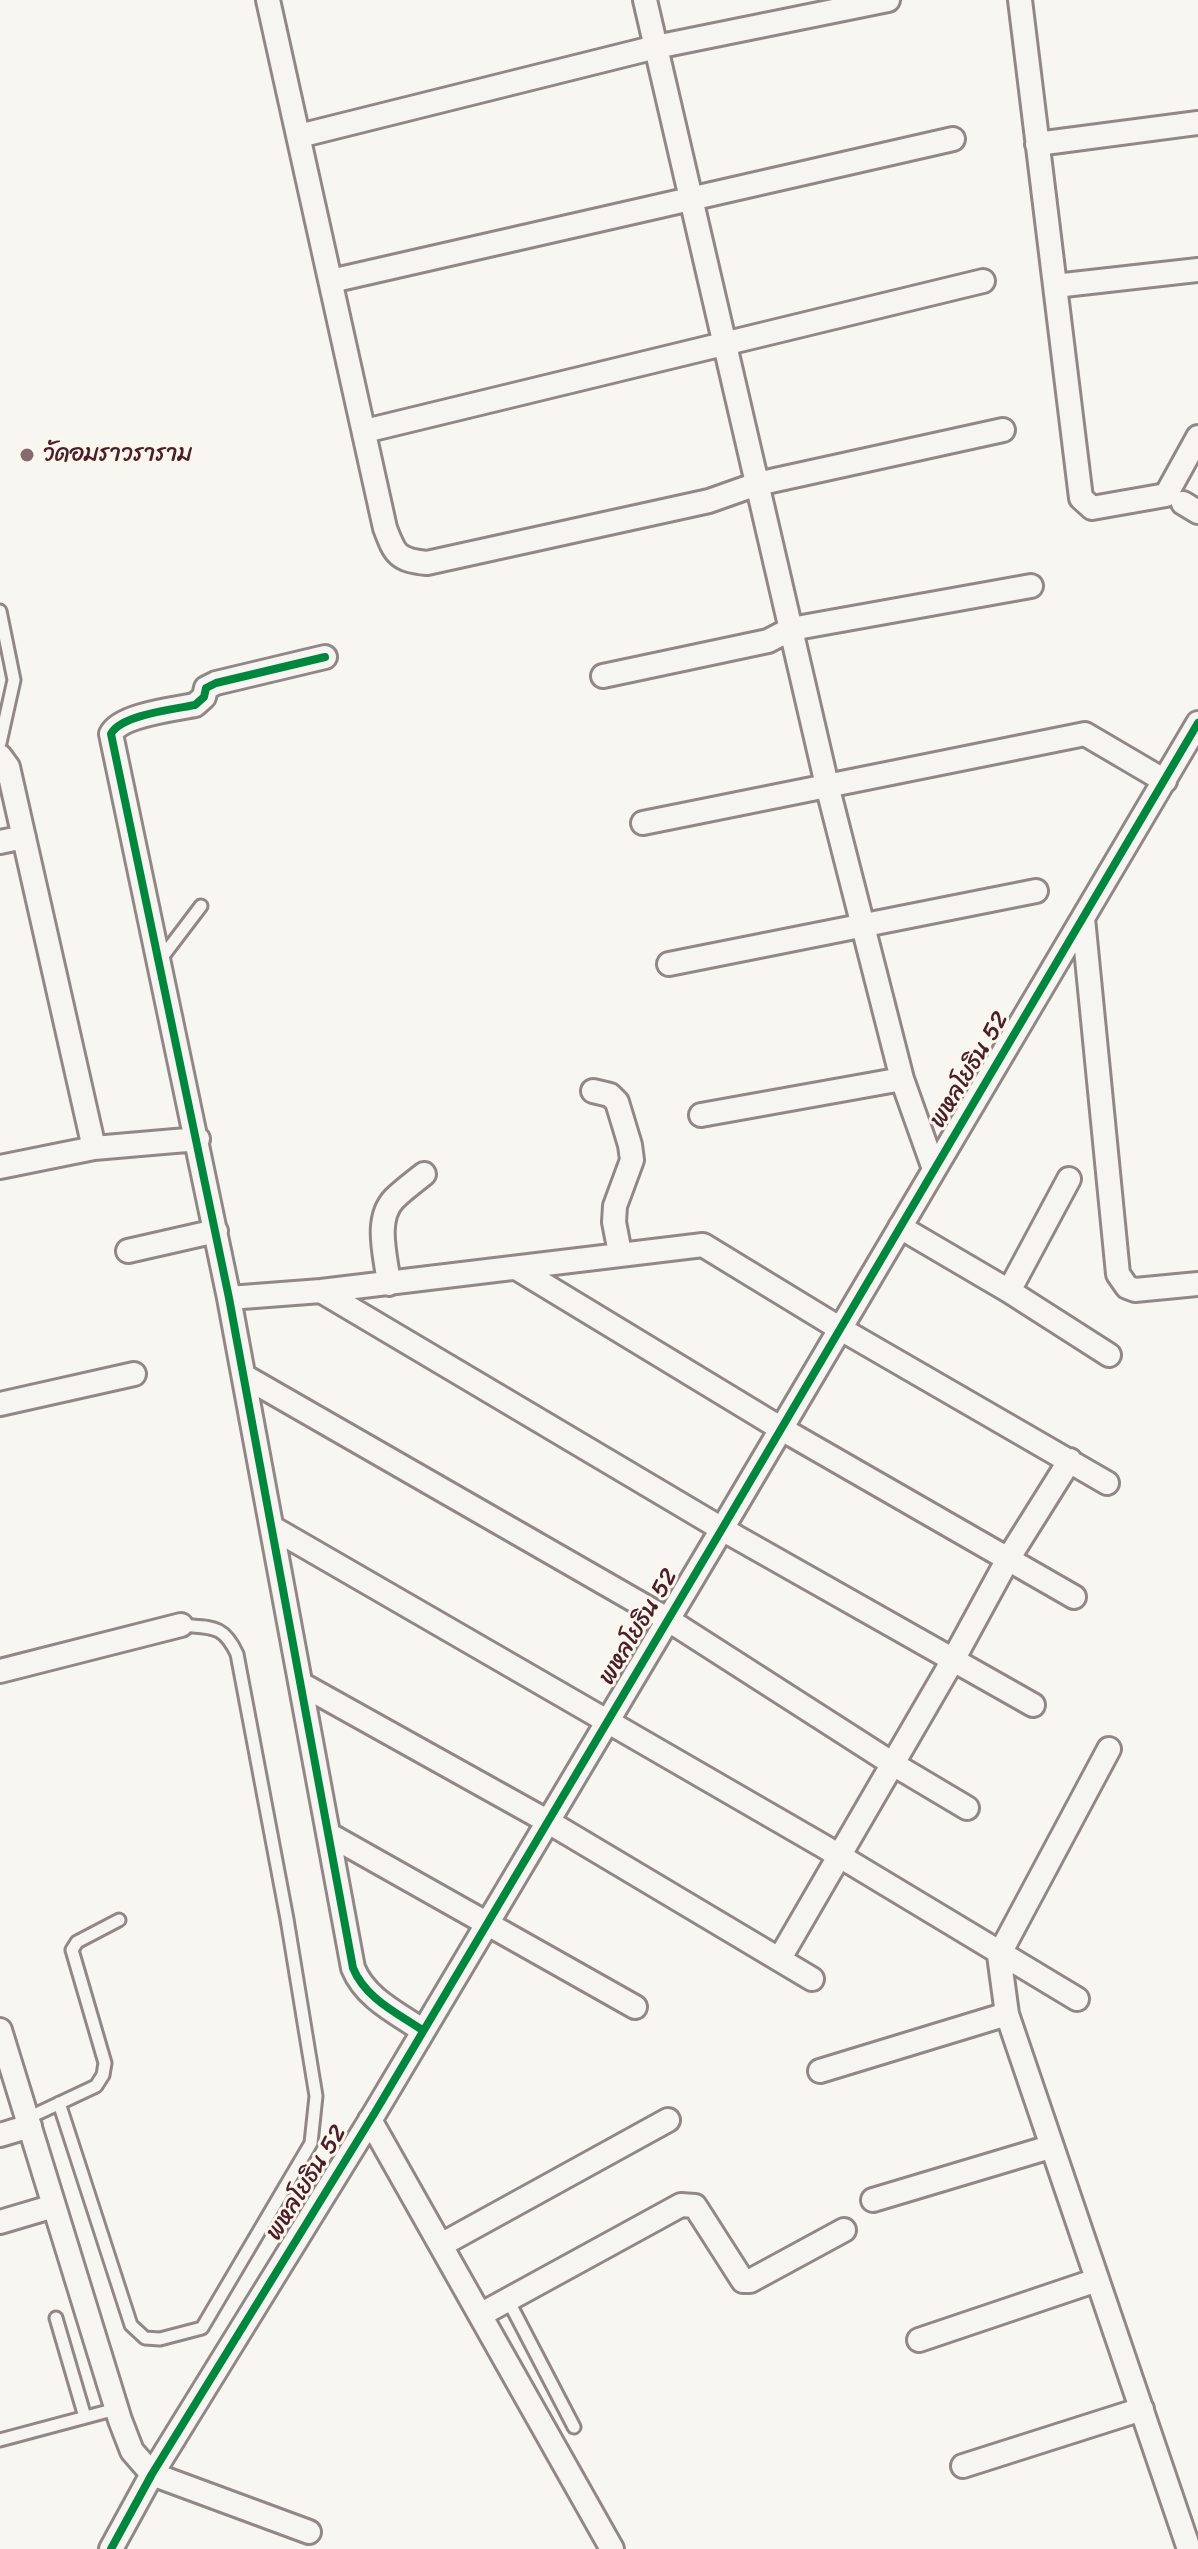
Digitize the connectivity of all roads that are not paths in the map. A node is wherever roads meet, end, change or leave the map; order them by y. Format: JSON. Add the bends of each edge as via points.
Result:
{"nodes":[{"id":1,"x":268,"y":0,"type":"edge"},
{"id":2,"x":645,"y":0,"type":"edge"},
{"id":3,"x":888,"y":0,"type":"edge"},
{"id":4,"x":1020,"y":0,"type":"edge"},
{"id":5,"x":656,"y":47,"type":"junction"},
{"id":6,"x":1198,"y":123,"type":"edge"},
{"id":7,"x":299,"y":136,"type":"junction"},
{"id":8,"x":953,"y":139,"type":"dead end"},
{"id":9,"x":1037,"y":144,"type":"junction"},
{"id":10,"x":691,"y":199,"type":"junction"},
{"id":11,"x":1198,"y":270,"type":"edge"},
{"id":12,"x":331,"y":281,"type":"junction"},
{"id":13,"x":983,"y":281,"type":"dead end"},
{"id":14,"x":1055,"y":286,"type":"junction"},
{"id":15,"x":725,"y":344,"type":"junction"},
{"id":16,"x":1003,"y":430,"type":"dead end"},
{"id":17,"x":365,"y":431,"type":"junction"},
{"id":18,"x":1198,"y":437,"type":"edge"},
{"id":19,"x":757,"y":484,"type":"junction"},
{"id":20,"x":1031,"y":586,"type":"dead end"},
{"id":21,"x":0,"y":611,"type":"edge"},
{"id":22,"x":791,"y":629,"type":"junction"},
{"id":23,"x":325,"y":657,"type":"dead end"},
{"id":24,"x":603,"y":676,"type":"dead end"},
{"id":25,"x":1198,"y":723,"type":"edge"},
{"id":26,"x":0,"y":743,"type":"edge"},
{"id":27,"x":0,"y":756,"type":"edge"},
{"id":28,"x":1165,"y":781,"type":"junction"},
{"id":29,"x":827,"y":785,"type":"junction"},
{"id":30,"x":643,"y":823,"type":"dead end"},
{"id":31,"x":24,"y":837,"type":"junction"},
{"id":32,"x":0,"y":842,"type":"edge"},
{"id":33,"x":1036,"y":891,"type":"dead end"},
{"id":34,"x":201,"y":906,"type":"dead end"},
{"id":35,"x":1083,"y":918,"type":"junction"},
{"id":36,"x":861,"y":926,"type":"junction"},
{"id":37,"x":160,"y":961,"type":"junction"},
{"id":38,"x":669,"y":964,"type":"dead end"},
{"id":39,"x":902,"y":1079,"type":"junction"},
{"id":40,"x":593,"y":1091,"type":"dead end"},
{"id":41,"x":701,"y":1115,"type":"dead end"},
{"id":42,"x":198,"y":1139,"type":"junction"},
{"id":43,"x":94,"y":1148,"type":"junction"},
{"id":44,"x":0,"y":1167,"type":"edge"},
{"id":45,"x":934,"y":1169,"type":"junction"},
{"id":46,"x":424,"y":1174,"type":"dead end"},
{"id":47,"x":1069,"y":1179,"type":"dead end"},
{"id":48,"x":900,"y":1227,"type":"junction"},
{"id":49,"x":216,"y":1231,"type":"junction"},
{"id":50,"x":128,"y":1251,"type":"dead end"},
{"id":51,"x":620,"y":1253,"type":"junction"},
{"id":52,"x":518,"y":1269,"type":"junction"},
{"id":53,"x":389,"y":1284,"type":"junction"},
{"id":54,"x":1198,"y":1284,"type":"edge"},
{"id":55,"x":321,"y":1291,"type":"junction"},
{"id":56,"x":1009,"y":1291,"type":"junction"},
{"id":57,"x":229,"y":1298,"type":"junction"},
{"id":58,"x":839,"y":1328,"type":"junction"},
{"id":59,"x":1109,"y":1355,"type":"dead end"},
{"id":60,"x":134,"y":1374,"type":"dead end"},
{"id":61,"x":244,"y":1376,"type":"junction"},
{"id":62,"x":0,"y":1404,"type":"edge"},
{"id":63,"x":780,"y":1428,"type":"junction"},
{"id":64,"x":1070,"y":1460,"type":"junction"},
{"id":65,"x":1107,"y":1483,"type":"dead end"},
{"id":66,"x":273,"y":1528,"type":"junction"},
{"id":67,"x":722,"y":1529,"type":"junction"},
{"id":68,"x":1008,"y":1559,"type":"junction"},
{"id":69,"x":1074,"y":1597,"type":"dead end"},
{"id":70,"x":667,"y":1619,"type":"junction"},
{"id":71,"x":181,"y":1625,"type":"joint"},
{"id":72,"x":953,"y":1660,"type":"junction"},
{"id":73,"x":0,"y":1671,"type":"edge"},
{"id":74,"x":303,"y":1685,"type":"junction"},
{"id":75,"x":1033,"y":1705,"type":"dead end"},
{"id":76,"x":607,"y":1721,"type":"junction"},
{"id":77,"x":1109,"y":1749,"type":"dead end"},
{"id":78,"x":893,"y":1764,"type":"junction"},
{"id":79,"x":967,"y":1808,"type":"dead end"},
{"id":80,"x":547,"y":1821,"type":"junction"},
{"id":81,"x":330,"y":1835,"type":"junction"},
{"id":82,"x":838,"y":1855,"type":"junction"},
{"id":83,"x":119,"y":1920,"type":"dead end"},
{"id":84,"x":487,"y":1923,"type":"junction"},
{"id":85,"x":999,"y":1955,"type":"junction"},
{"id":86,"x":780,"y":1958,"type":"junction"},
{"id":87,"x":812,"y":1979,"type":"dead end"},
{"id":88,"x":1077,"y":1999,"type":"dead end"},
{"id":89,"x":635,"y":2007,"type":"dead end"},
{"id":90,"x":1007,"y":2014,"type":"junction"},
{"id":91,"x":422,"y":2030,"type":"junction"},
{"id":92,"x":1,"y":2037,"type":"edge"},
{"id":93,"x":820,"y":2071,"type":"dead end"},
{"id":94,"x":59,"y":2103,"type":"junction"},
{"id":95,"x":370,"y":2120,"type":"junction"},
{"id":96,"x":668,"y":2120,"type":"dead end"},
{"id":97,"x":29,"y":2122,"type":"junction"},
{"id":98,"x":0,"y":2135,"type":"edge"},
{"id":99,"x":1050,"y":2147,"type":"junction"},
{"id":100,"x":873,"y":2200,"type":"dead end"},
{"id":101,"x":54,"y":2206,"type":"junction"},
{"id":102,"x":0,"y":2222,"type":"edge"},
{"id":103,"x":844,"y":2230,"type":"dead end"},
{"id":104,"x":441,"y":2245,"type":"junction"},
{"id":105,"x":1097,"y":2280,"type":"junction"},
{"id":106,"x":508,"y":2300,"type":"junction"},
{"id":107,"x":480,"y":2315,"type":"junction"},
{"id":108,"x":56,"y":2318,"type":"dead end"},
{"id":109,"x":919,"y":2340,"type":"dead end"},
{"id":110,"x":116,"y":2409,"type":"junction"},
{"id":111,"x":1142,"y":2409,"type":"junction"},
{"id":112,"x":85,"y":2417,"type":"junction"},
{"id":113,"x":574,"y":2427,"type":"dead end"},
{"id":114,"x":0,"y":2440,"type":"edge"},
{"id":115,"x":963,"y":2466,"type":"dead end"},
{"id":116,"x":152,"y":2474,"type":"junction"},
{"id":117,"x":309,"y":2532,"type":"dead end"},
{"id":118,"x":111,"y":2549,"type":"edge"},
{"id":119,"x":612,"y":2549,"type":"edge"},
{"id":120,"x":1189,"y":2549,"type":"edge"}],
"edges":[{"from":1,"to":7,"type":"street"},
{"from":2,"to":5,"type":"street"},
{"from":3,"to":5,"type":"street"},
{"from":4,"to":9,"type":"street"},
{"from":5,"to":7,"type":"street"},
{"from":5,"to":10,"type":"street"},
{"from":6,"to":9,"type":"street"},
{"from":7,"to":12,"type":"street"},
{"from":8,"to":10,"type":"street"},
{"from":9,"to":14,"type":"street"},
{"from":10,"to":12,"type":"street"},
{"from":10,"to":15,"type":"street"},
{"from":11,"to":14,"type":"street"},
{"from":12,"to":17,"type":"street"},
{"from":13,"to":15,"type":"street"},
{"from":14,"to":18,"type":"street","via":[[1081,498],[1092,508],[1166,495]]},
{"from":15,"to":17,"type":"street"},
{"from":15,"to":19,"type":"street"},
{"from":16,"to":19,"type":"street"},
{"from":17,"to":19,"type":"street","via":[[385,528],[393,550],[406,561],[427,563],[709,501]]},
{"from":19,"to":22,"type":"street"},
{"from":20,"to":22,"type":"street"},
{"from":21,"to":26,"type":"lane","via":[[14,680]]},
{"from":22,"to":24,"type":"street","via":[[768,641]]},
{"from":22,"to":29,"type":"street"},
{"from":23,"to":37,"type":"street","via":[[216,683],[195,705],[115,726],[114,750]]},
{"from":25,"to":28,"type":"street","name":"พหลโยธิน 52"},
{"from":27,"to":31,"type":"street","via":[[8,767]]},
{"from":28,"to":29,"type":"street","via":[[1085,734]]},
{"from":28,"to":35,"type":"street","name":"พหลโยธิน 52"},
{"from":29,"to":30,"type":"street"},
{"from":29,"to":36,"type":"street"},
{"from":31,"to":32,"type":"street"},
{"from":31,"to":43,"type":"street"},
{"from":33,"to":36,"type":"street"},
{"from":34,"to":37,"type":"lane"},
{"from":35,"to":45,"type":"street","name":"พหลโยธิน 52"},
{"from":35,"to":54,"type":"street","via":[[1118,1274],[1135,1290]]},
{"from":36,"to":38,"type":"street"},
{"from":36,"to":39,"type":"street"},
{"from":37,"to":42,"type":"street"},
{"from":39,"to":41,"type":"street"},
{"from":39,"to":45,"type":"street"},
{"from":40,"to":51,"type":"street","via":[[617,1102],[630,1145],[632,1160],[615,1206]]},
{"from":42,"to":43,"type":"street"},
{"from":42,"to":49,"type":"street"},
{"from":43,"to":44,"type":"street"},
{"from":45,"to":48,"type":"street","name":"พหลโยธิน 52"},
{"from":46,"to":53,"type":"street","via":[[385,1210]]},
{"from":47,"to":56,"type":"street"},
{"from":48,"to":56,"type":"street"},
{"from":48,"to":58,"type":"street","name":"พหลโยธิน 52"},
{"from":49,"to":50,"type":"street"},
{"from":49,"to":57,"type":"street"},
{"from":51,"to":52,"type":"street"},
{"from":51,"to":58,"type":"street","via":[[703,1245]]},
{"from":52,"to":53,"type":"street"},
{"from":52,"to":63,"type":"street"},
{"from":53,"to":55,"type":"street"},
{"from":55,"to":57,"type":"street"},
{"from":55,"to":67,"type":"street"},
{"from":56,"to":59,"type":"street"},
{"from":57,"to":61,"type":"street"},
{"from":58,"to":63,"type":"street","name":"พหลโยธิน 52"},
{"from":58,"to":64,"type":"street"},
{"from":60,"to":62,"type":"street"},
{"from":61,"to":66,"type":"street"},
{"from":61,"to":70,"type":"street"},
{"from":63,"to":67,"type":"street","name":"พหลโยธิน 52"},
{"from":63,"to":68,"type":"street"},
{"from":64,"to":65,"type":"street"},
{"from":64,"to":68,"type":"street"},
{"from":66,"to":74,"type":"street"},
{"from":66,"to":76,"type":"street"},
{"from":67,"to":70,"type":"street","name":"พหลโยธิน 52"},
{"from":67,"to":72,"type":"street"},
{"from":68,"to":69,"type":"street"},
{"from":68,"to":72,"type":"street"},
{"from":70,"to":76,"type":"street","name":"พหลโยธิน 52"},
{"from":70,"to":78,"type":"street"},
{"from":71,"to":73,"type":"street"},
{"from":71,"to":94,"type":"lane","via":[[213,1628],[228,1636],[237,1654],[316,2096],[311,2143],[202,2328],[160,2339],[145,2338],[131,2325]]},
{"from":72,"to":75,"type":"street"},
{"from":72,"to":78,"type":"street"},
{"from":74,"to":80,"type":"street"},
{"from":74,"to":81,"type":"street"},
{"from":76,"to":80,"type":"street","name":"พหลโยธิน 52"},
{"from":76,"to":82,"type":"street"},
{"from":77,"to":85,"type":"street"},
{"from":78,"to":79,"type":"street"},
{"from":78,"to":82,"type":"street"},
{"from":80,"to":84,"type":"street","name":"พหลโยธิน 52"},
{"from":80,"to":86,"type":"street"},
{"from":81,"to":84,"type":"street"},
{"from":81,"to":91,"type":"street","via":[[358,1980]]},
{"from":82,"to":85,"type":"street"},
{"from":82,"to":86,"type":"street"},
{"from":83,"to":94,"type":"lane","via":[[77,1942],[72,1950],[105,2063],[96,2086]]},
{"from":84,"to":89,"type":"street"},
{"from":84,"to":91,"type":"street","name":"พหลโยธิน 52"},
{"from":85,"to":88,"type":"street"},
{"from":85,"to":90,"type":"street"},
{"from":86,"to":87,"type":"street"},
{"from":90,"to":93,"type":"street"},
{"from":90,"to":99,"type":"street"},
{"from":91,"to":95,"type":"street","name":"พหลโยธิน 52"},
{"from":92,"to":97,"type":"street"},
{"from":94,"to":97,"type":"lane"},
{"from":95,"to":104,"type":"street"},
{"from":95,"to":116,"type":"street","name":"พหลโยธิน 52"},
{"from":96,"to":104,"type":"street"},
{"from":97,"to":98,"type":"street"},
{"from":97,"to":101,"type":"street"},
{"from":99,"to":100,"type":"street"},
{"from":99,"to":105,"type":"street"},
{"from":101,"to":102,"type":"street"},
{"from":101,"to":110,"type":"street"},
{"from":103,"to":106,"type":"street","via":[[743,2281],[695,2206],[681,2205]]},
{"from":104,"to":107,"type":"street"},
{"from":105,"to":109,"type":"street"},
{"from":105,"to":111,"type":"street"},
{"from":106,"to":107,"type":"street"},
{"from":106,"to":113,"type":"lane"},
{"from":107,"to":119,"type":"street"},
{"from":108,"to":112,"type":"lane"},
{"from":110,"to":112,"type":"lane"},
{"from":110,"to":116,"type":"street","via":[[132,2451]]},
{"from":111,"to":115,"type":"street"},
{"from":111,"to":120,"type":"street"},
{"from":112,"to":114,"type":"lane"},
{"from":116,"to":117,"type":"street"},
{"from":116,"to":118,"type":"street","name":"พหลโยธิน 52"}]}
